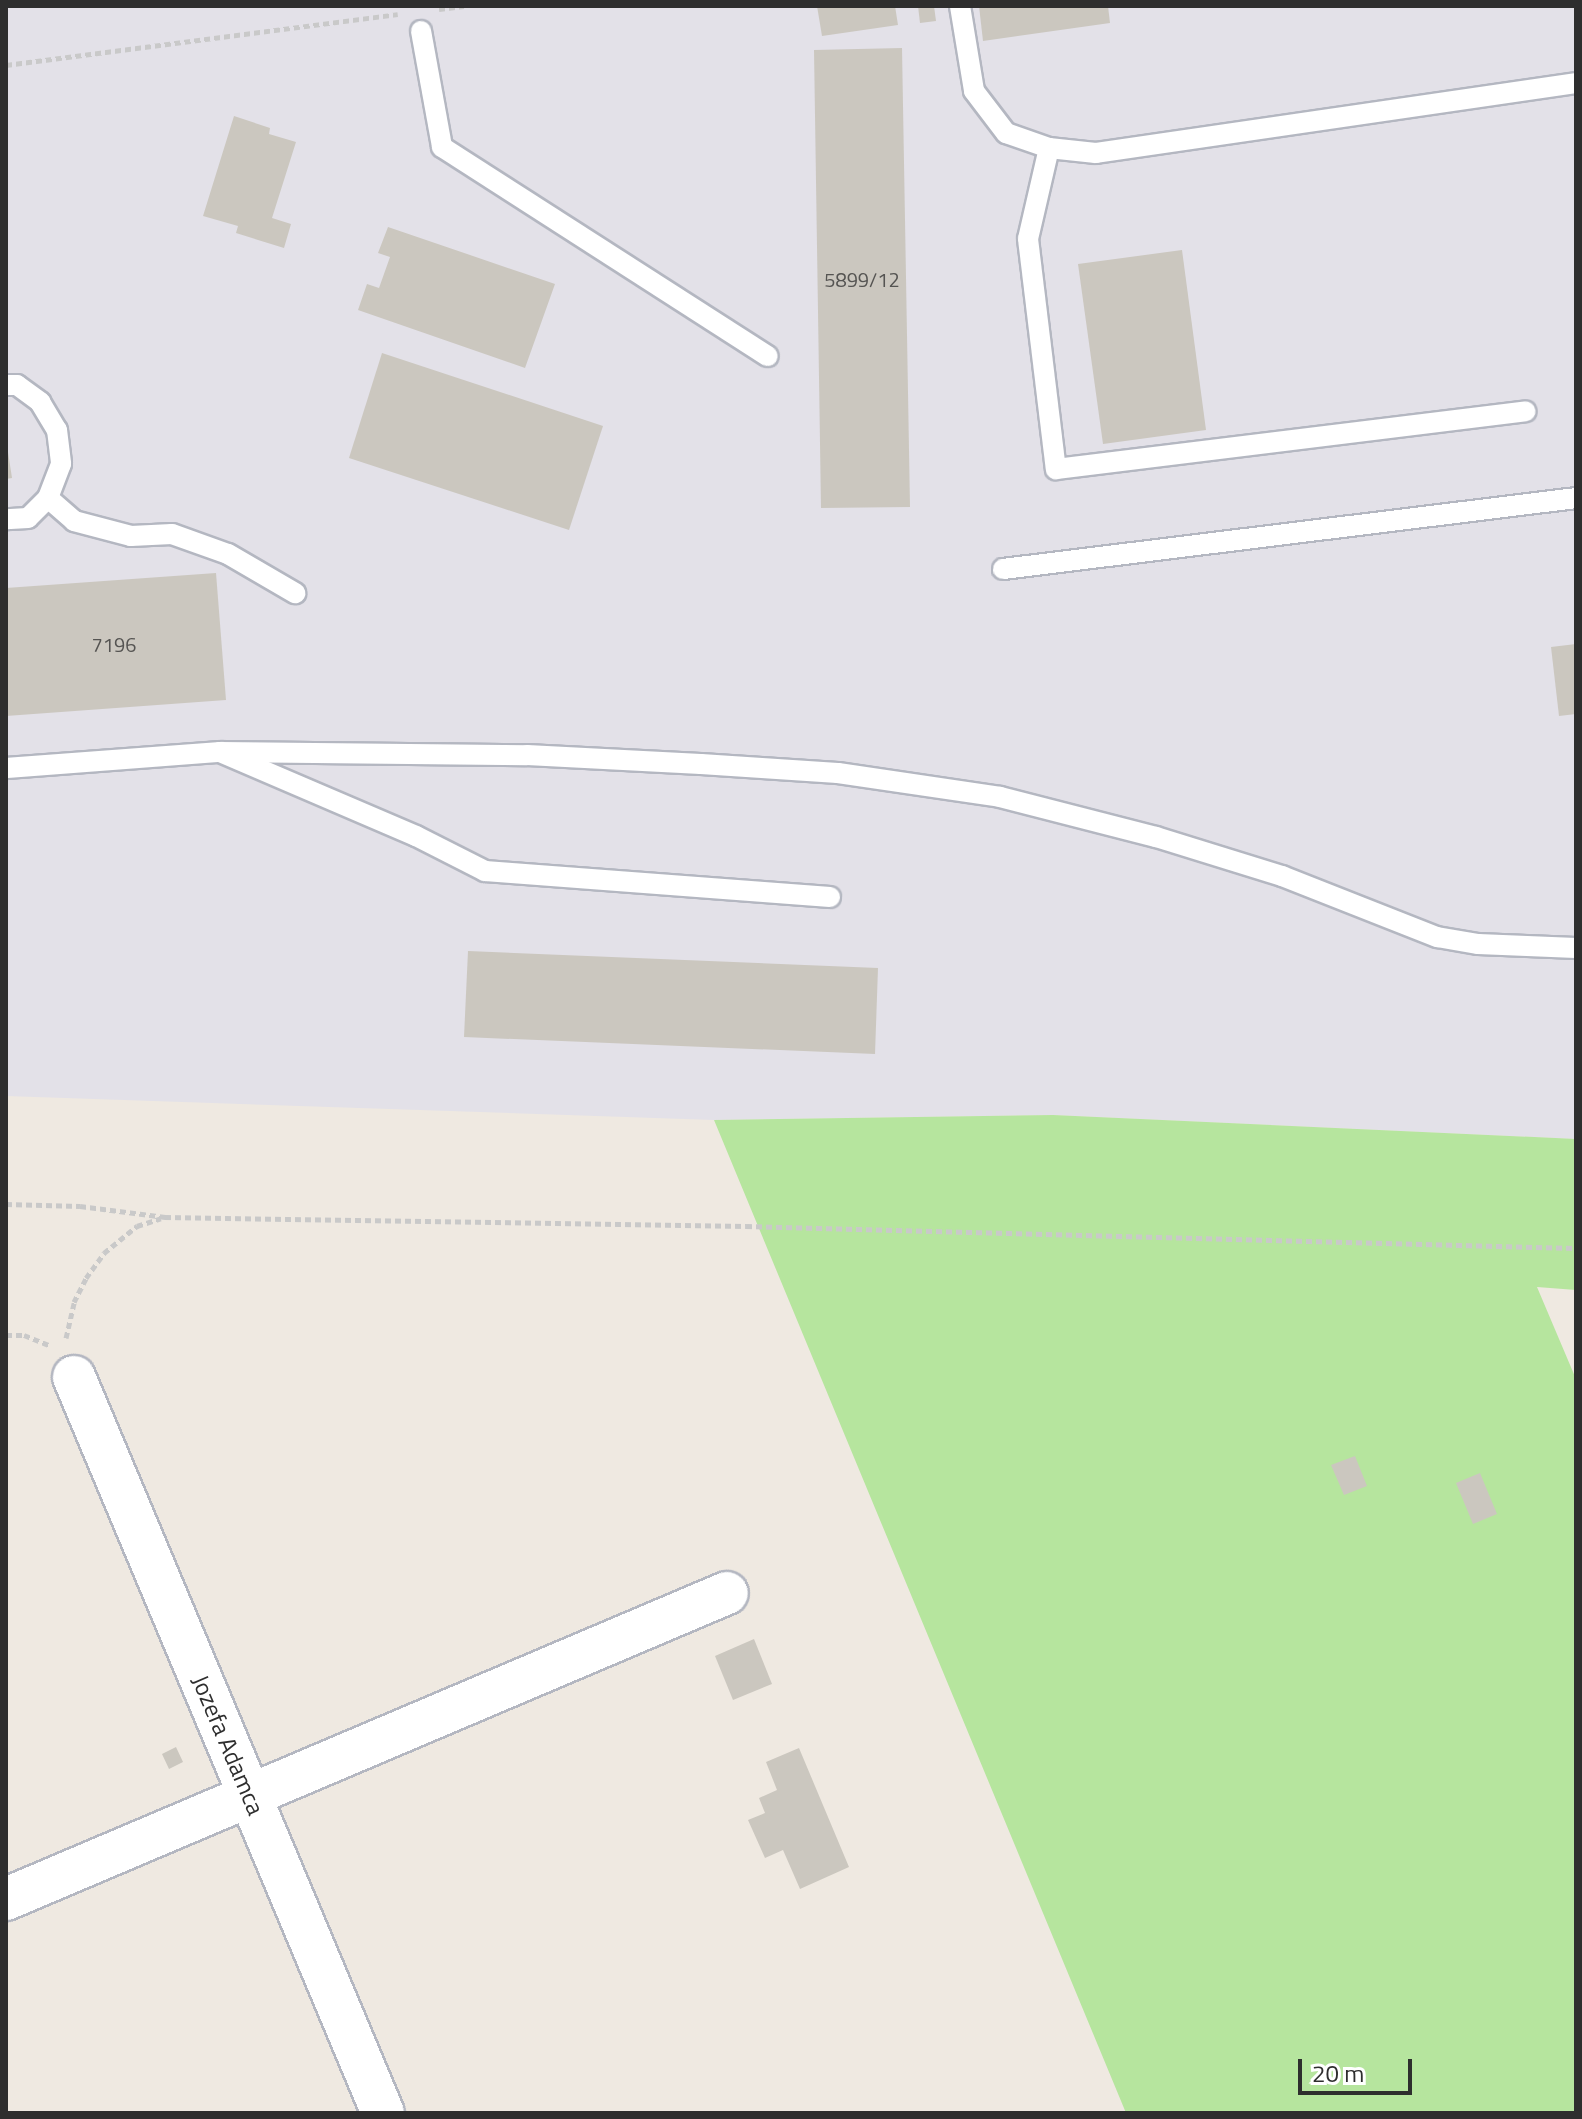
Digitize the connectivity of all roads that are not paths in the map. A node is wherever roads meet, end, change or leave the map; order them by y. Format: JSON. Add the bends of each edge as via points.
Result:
{"nodes":[{"id":1,"x":960,"y":6,"type":"edge"},
{"id":2,"x":421,"y":31,"type":"dead end"},
{"id":3,"x":1576,"y":83,"type":"edge"},
{"id":4,"x":1049,"y":148,"type":"junction"},
{"id":5,"x":768,"y":356,"type":"dead end"},
{"id":6,"x":6,"y":385,"type":"edge"},
{"id":7,"x":1525,"y":411,"type":"dead end"},
{"id":8,"x":48,"y":498,"type":"junction"},
{"id":9,"x":1576,"y":498,"type":"edge"},
{"id":10,"x":6,"y":519,"type":"edge"},
{"id":11,"x":1003,"y":569,"type":"dead end"},
{"id":12,"x":295,"y":593,"type":"dead end"},
{"id":13,"x":220,"y":752,"type":"junction"},
{"id":14,"x":6,"y":768,"type":"edge"},
{"id":15,"x":830,"y":897,"type":"dead end"},
{"id":16,"x":1576,"y":948,"type":"edge"},
{"id":17,"x":69,"y":1364,"type":"road end"},
{"id":18,"x":727,"y":1593,"type":"dead end"},
{"id":19,"x":249,"y":1795,"type":"junction"},
{"id":20,"x":6,"y":1899,"type":"edge"},
{"id":21,"x":383,"y":2113,"type":"edge"}],
"edges":[{"from":1,"to":4,"type":"lane","via":[[974,91],[1006,133]]},
{"from":2,"to":5,"type":"lane","via":[[442,147]]},
{"from":3,"to":4,"type":"lane","via":[[1096,153]]},
{"from":4,"to":7,"type":"lane","via":[[1028,239],[1056,469]]},
{"from":6,"to":8,"type":"lane","via":[[17,385],[40,402],[57,430],[61,464]]},
{"from":8,"to":10,"type":"lane","via":[[28,518]]},
{"from":8,"to":12,"type":"lane","via":[[74,521],[131,536],[172,534],[228,554]]},
{"from":9,"to":11,"type":"lane"},
{"from":13,"to":14,"type":"lane"},
{"from":13,"to":15,"type":"lane","via":[[485,871]]},
{"from":13,"to":16,"type":"lane","via":[[527,755],[838,773],[1000,797],[1156,837],[1282,876],[1437,937]]},
{"from":17,"to":19,"type":"street","name":"Jozefa Adamca"},
{"from":18,"to":19,"type":"street"},
{"from":19,"to":20,"type":"street"},
{"from":19,"to":21,"type":"street","name":"Jozefa Adamca"}]}
